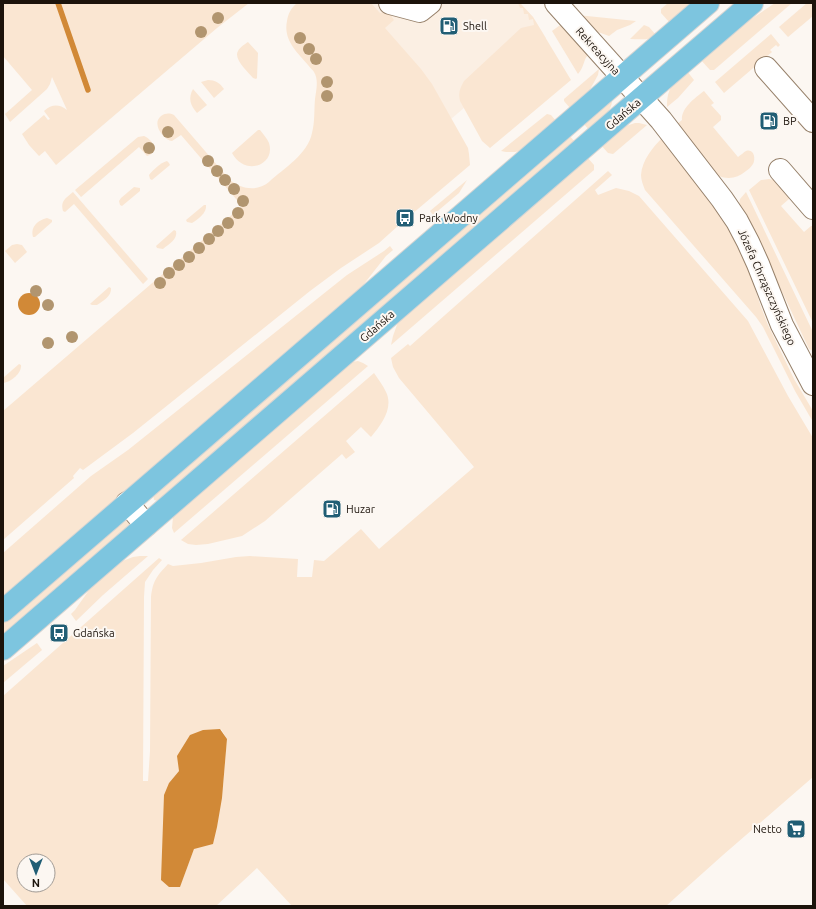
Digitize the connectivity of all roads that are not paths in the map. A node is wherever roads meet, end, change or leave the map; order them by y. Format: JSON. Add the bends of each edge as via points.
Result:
{"nodes":[{"id":1,"x":390,"y":3,"type":"edge"},
{"id":2,"x":430,"y":3,"type":"edge"},
{"id":3,"x":556,"y":3,"type":"edge"},
{"id":4,"x":708,"y":3,"type":"edge"},
{"id":5,"x":752,"y":3,"type":"edge"},
{"id":6,"x":766,"y":68,"type":"dead end"},
{"id":7,"x":622,"y":77,"type":"junction"},
{"id":8,"x":641,"y":98,"type":"junction"},
{"id":9,"x":813,"y":121,"type":"edge"},
{"id":10,"x":780,"y":170,"type":"dead end"},
{"id":11,"x":813,"y":208,"type":"edge"},
{"id":12,"x":813,"y":384,"type":"edge"},
{"id":13,"x":127,"y":503,"type":"junction"},
{"id":14,"x":146,"y":525,"type":"junction"},
{"id":15,"x":3,"y":611,"type":"edge"},
{"id":16,"x":3,"y":649,"type":"edge"}],
"edges":[{"from":1,"to":2,"type":"street","via":[[420,11]]},
{"from":3,"to":7,"type":"street","name":"Rekreacyjna"},
{"from":4,"to":7,"type":"main road"},
{"from":5,"to":8,"type":"main road","name":"Gdańska"},
{"from":6,"to":9,"type":"street"},
{"from":7,"to":8,"type":"street","name":"Rekreacyjna"},
{"from":7,"to":13,"type":"main road"},
{"from":8,"to":12,"type":"street","name":"Józefa Chrząszczyńskiego","via":[[737,220],[782,325]]},
{"from":8,"to":14,"type":"main road","name":"Gdańska"},
{"from":10,"to":11,"type":"street"},
{"from":13,"to":14,"type":"street"},
{"from":13,"to":15,"type":"main road"},
{"from":14,"to":16,"type":"main road","name":"Gdańska"}]}
